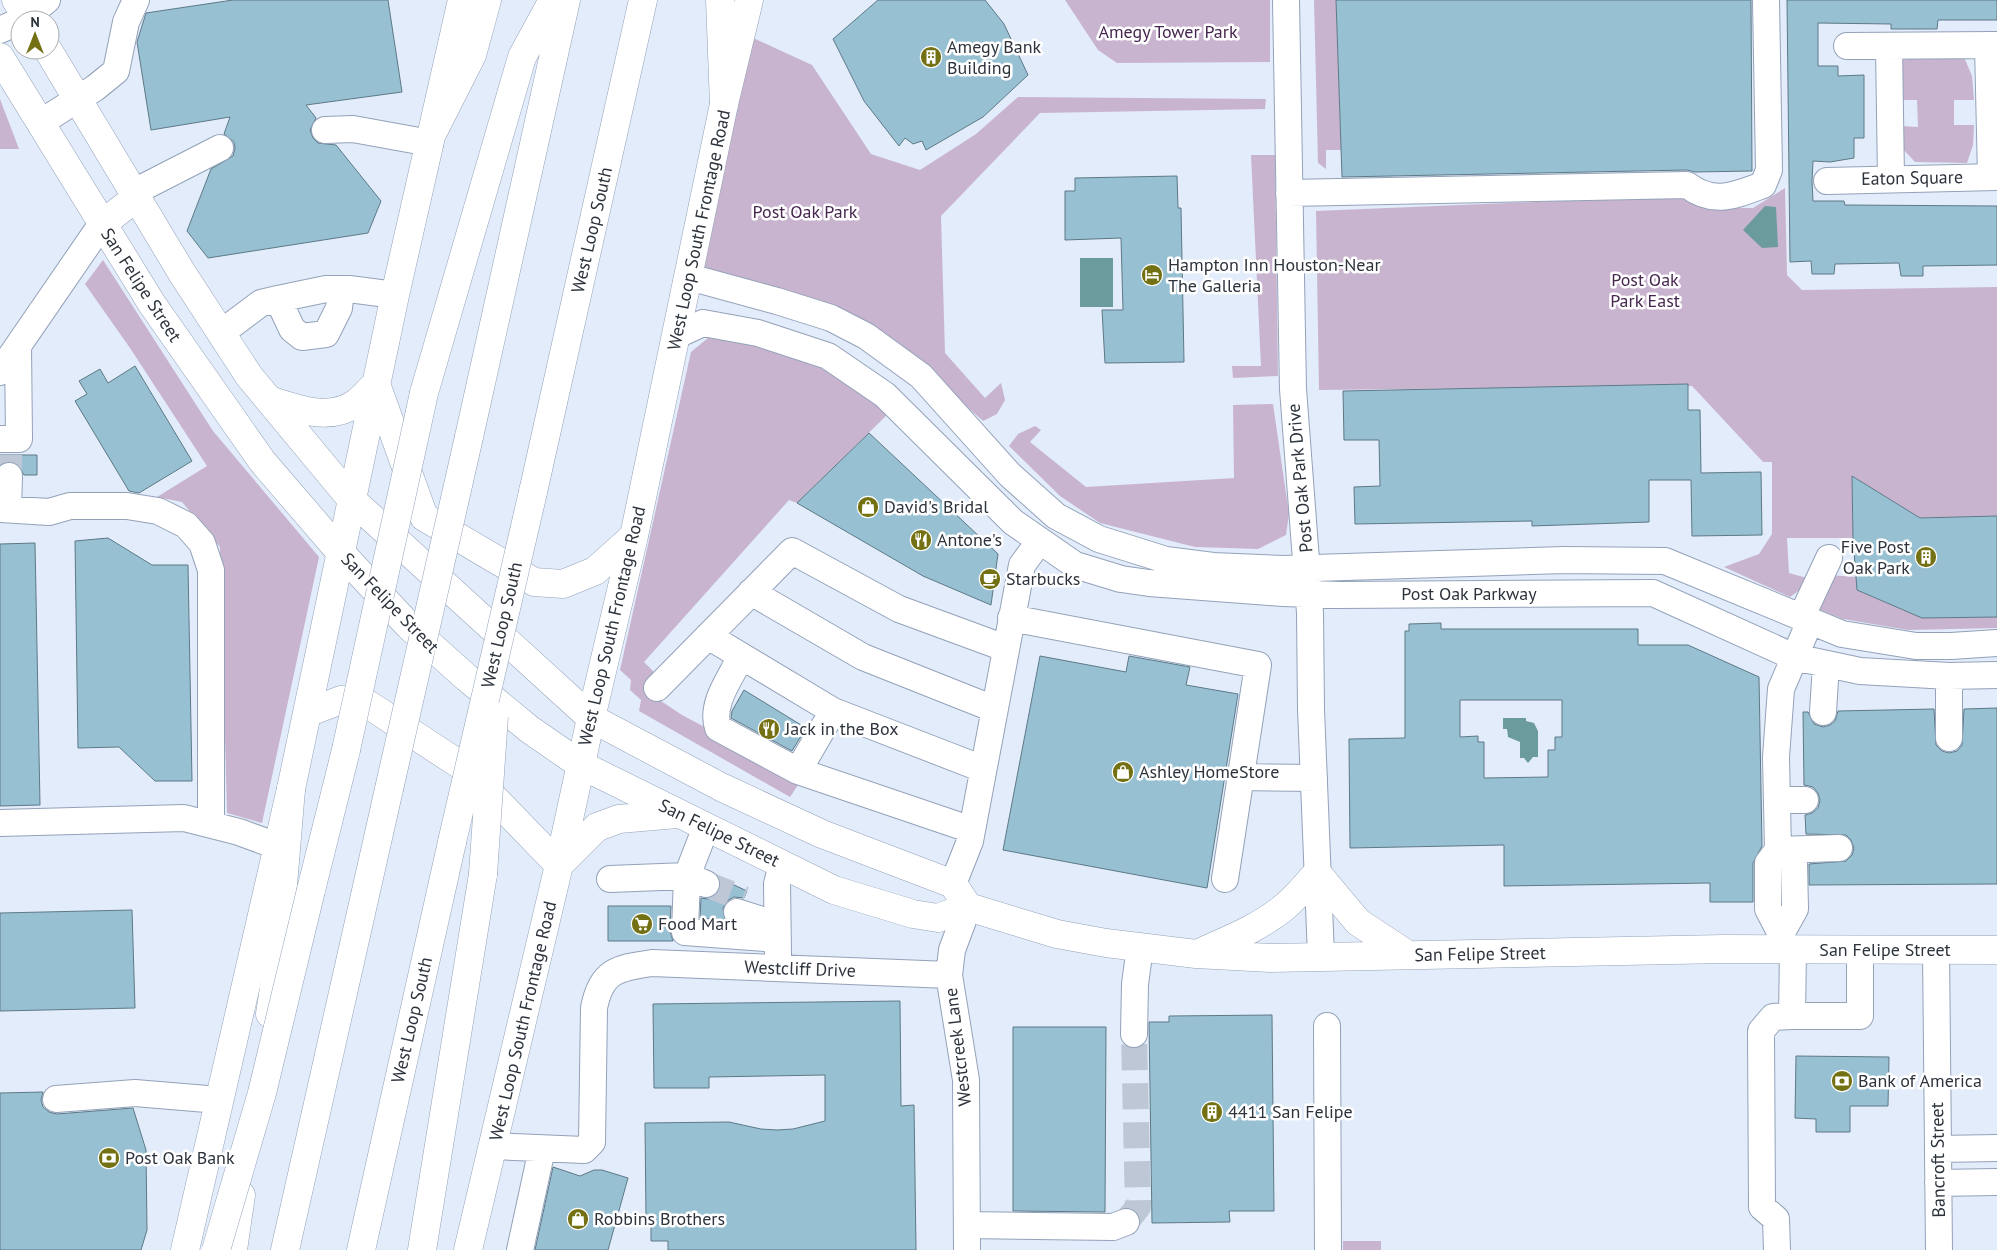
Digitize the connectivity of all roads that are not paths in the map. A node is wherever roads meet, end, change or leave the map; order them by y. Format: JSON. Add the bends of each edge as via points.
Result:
{"nodes":[{"id":1,"x":47,"y":0,"type":"edge"},
{"id":2,"x":136,"y":0,"type":"edge"},
{"id":3,"x":462,"y":0,"type":"edge"},
{"id":4,"x":487,"y":0,"type":"edge"},
{"id":5,"x":553,"y":0,"type":"edge"},
{"id":6,"x":566,"y":0,"type":"edge"},
{"id":7,"x":643,"y":0,"type":"edge"},
{"id":8,"x":720,"y":0,"type":"edge"},
{"id":9,"x":749,"y":0,"type":"edge"},
{"id":10,"x":1286,"y":0,"type":"edge"},
{"id":11,"x":1766,"y":0,"type":"edge"},
{"id":12,"x":32,"y":10,"type":"edge"},
{"id":13,"x":1992,"y":45,"type":"edge"},
{"id":14,"x":1847,"y":46,"type":"dead end"},
{"id":15,"x":1889,"y":46,"type":"junction"},
{"id":16,"x":0,"y":56,"type":"edge"},
{"id":17,"x":54,"y":60,"type":"edge"},
{"id":18,"x":78,"y":99,"type":"junction"},
{"id":19,"x":724,"y":104,"type":"junction"},
{"id":20,"x":40,"y":123,"type":"junction"},
{"id":21,"x":325,"y":130,"type":"dead end"},
{"id":22,"x":432,"y":138,"type":"junction"},
{"id":23,"x":220,"y":148,"type":"dead end"},
{"id":24,"x":1994,"y":177,"type":"edge"},
{"id":25,"x":1891,"y":178,"type":"junction"},
{"id":26,"x":1828,"y":181,"type":"dead end"},
{"id":27,"x":1290,"y":193,"type":"junction"},
{"id":28,"x":136,"y":194,"type":"junction"},
{"id":29,"x":101,"y":224,"type":"junction"},
{"id":30,"x":689,"y":277,"type":"junction"},
{"id":31,"x":341,"y":289,"type":"junction"},
{"id":32,"x":395,"y":295,"type":"junction"},
{"id":33,"x":278,"y":299,"type":"junction"},
{"id":34,"x":221,"y":333,"type":"junction"},
{"id":35,"x":677,"y":336,"type":"junction"},
{"id":36,"x":18,"y":346,"type":"junction"},
{"id":37,"x":0,"y":372,"type":"edge"},
{"id":38,"x":376,"y":384,"type":"junction"},
{"id":39,"x":269,"y":400,"type":"junction"},
{"id":40,"x":987,"y":449,"type":"junction"},
{"id":41,"x":6,"y":452,"type":"edge"},
{"id":42,"x":962,"y":472,"type":"junction"},
{"id":43,"x":352,"y":500,"type":"junction"},
{"id":44,"x":4,"y":509,"type":"edge"},
{"id":45,"x":634,"y":536,"type":"junction"},
{"id":46,"x":1039,"y":542,"type":"junction"},
{"id":47,"x":341,"y":553,"type":"junction"},
{"id":48,"x":1829,"y":558,"type":"dead end"},
{"id":49,"x":1308,"y":582,"type":"junction"},
{"id":50,"x":751,"y":592,"type":"junction"},
{"id":51,"x":1011,"y":618,"type":"junction"},
{"id":52,"x":1805,"y":620,"type":"junction"},
{"id":53,"x":500,"y":631,"type":"junction"},
{"id":54,"x":708,"y":636,"type":"junction"},
{"id":55,"x":1997,"y":643,"type":"edge"},
{"id":56,"x":1005,"y":648,"type":"junction"},
{"id":57,"x":742,"y":656,"type":"junction"},
{"id":58,"x":1794,"y":658,"type":"junction"},
{"id":59,"x":1826,"y":664,"type":"junction"},
{"id":60,"x":1997,"y":675,"type":"edge"},
{"id":61,"x":1949,"y":676,"type":"junction"},
{"id":62,"x":657,"y":688,"type":"dead end"},
{"id":63,"x":994,"y":709,"type":"junction"},
{"id":64,"x":833,"y":711,"type":"junction"},
{"id":65,"x":1822,"y":712,"type":"dead end"},
{"id":66,"x":307,"y":714,"type":"junction"},
{"id":67,"x":590,"y":718,"type":"junction"},
{"id":68,"x":1950,"y":738,"type":"dead end"},
{"id":69,"x":580,"y":765,"type":"junction"},
{"id":70,"x":983,"y":770,"type":"junction"},
{"id":71,"x":798,"y":771,"type":"junction"},
{"id":72,"x":1241,"y":777,"type":"junction"},
{"id":73,"x":1314,"y":778,"type":"junction"},
{"id":74,"x":290,"y":789,"type":"junction"},
{"id":75,"x":1777,"y":800,"type":"junction"},
{"id":76,"x":1805,"y":800,"type":"dead end"},
{"id":77,"x":680,"y":814,"type":"junction"},
{"id":78,"x":0,"y":823,"type":"edge"},
{"id":79,"x":211,"y":824,"type":"junction"},
{"id":80,"x":706,"y":826,"type":"junction"},
{"id":81,"x":972,"y":830,"type":"junction"},
{"id":82,"x":278,"y":846,"type":"junction"},
{"id":83,"x":1839,"y":848,"type":"dead end"},
{"id":84,"x":1778,"y":850,"type":"junction"},
{"id":85,"x":782,"y":864,"type":"junction"},
{"id":86,"x":559,"y":865,"type":"junction"},
{"id":87,"x":1318,"y":873,"type":"junction"},
{"id":88,"x":610,"y":879,"type":"dead end"},
{"id":89,"x":1225,"y":879,"type":"dead end"},
{"id":90,"x":953,"y":884,"type":"junction"},
{"id":91,"x":695,"y":888,"type":"junction"},
{"id":92,"x":740,"y":905,"type":"tunnel mouth"},
{"id":93,"x":968,"y":907,"type":"junction"},
{"id":94,"x":777,"y":925,"type":"junction"},
{"id":95,"x":1785,"y":944,"type":"junction"},
{"id":96,"x":1140,"y":947,"type":"junction"},
{"id":97,"x":1860,"y":950,"type":"junction"},
{"id":98,"x":1936,"y":950,"type":"junction"},
{"id":99,"x":1997,"y":950,"type":"edge"},
{"id":100,"x":1196,"y":954,"type":"junction"},
{"id":101,"x":1408,"y":955,"type":"junction"},
{"id":102,"x":1321,"y":956,"type":"junction"},
{"id":103,"x":779,"y":968,"type":"junction"},
{"id":104,"x":949,"y":975,"type":"junction"},
{"id":105,"x":1792,"y":1016,"type":"junction"},
{"id":106,"x":1327,"y":1026,"type":"dead end"},
{"id":107,"x":1134,"y":1034,"type":"tunnel mouth"},
{"id":108,"x":56,"y":1099,"type":"dead end"},
{"id":109,"x":219,"y":1100,"type":"junction"},
{"id":110,"x":493,"y":1146,"type":"junction"},
{"id":111,"x":1997,"y":1148,"type":"edge"},
{"id":112,"x":542,"y":1149,"type":"junction"},
{"id":113,"x":1997,"y":1164,"type":"edge"},
{"id":114,"x":1938,"y":1174,"type":"junction"},
{"id":115,"x":1997,"y":1182,"type":"edge"},
{"id":116,"x":1997,"y":1198,"type":"edge"},
{"id":117,"x":1126,"y":1222,"type":"dead end"},
{"id":118,"x":967,"y":1238,"type":"edge"},
{"id":119,"x":185,"y":1250,"type":"edge"},
{"id":120,"x":216,"y":1250,"type":"edge"},
{"id":121,"x":233,"y":1250,"type":"edge"},
{"id":122,"x":286,"y":1250,"type":"edge"},
{"id":123,"x":361,"y":1250,"type":"edge"},
{"id":124,"x":422,"y":1250,"type":"edge"},
{"id":125,"x":468,"y":1250,"type":"edge"},
{"id":126,"x":520,"y":1250,"type":"edge"},
{"id":127,"x":1328,"y":1250,"type":"edge"},
{"id":128,"x":1777,"y":1250,"type":"edge"},
{"id":129,"x":1939,"y":1250,"type":"edge"}],
"edges":[{"from":1,"to":12,"type":"street"},
{"from":2,"to":18,"type":"street","via":[[126,22],[116,71]]},
{"from":3,"to":22,"type":"main road"},
{"from":4,"to":22,"type":"main road","via":[[472,55]]},
{"from":5,"to":120,"type":"main road","bridge":true,"via":[[522,57],[424,393],[346,750],[262,1093]]},
{"from":6,"to":122,"type":"main road","bridge":true},
{"from":7,"to":53,"type":"main road","name":"West Loop South","bridge":true},
{"from":8,"to":19,"type":"main road"},
{"from":9,"to":19,"type":"main road","name":"West Loop South Frontage Road"},
{"from":10,"to":27,"type":"street","name":"Post Oak Park Drive"},
{"from":11,"to":27,"type":"street","via":[[1769,170],[1763,185],[1736,195],[1716,197],[1702,196],[1686,185]]},
{"from":13,"to":15,"type":"street"},
{"from":13,"to":24,"type":"street"},
{"from":14,"to":15,"type":"street"},
{"from":15,"to":25,"type":"street"},
{"from":16,"to":20,"type":"main road","name":"San Felipe Street"},
{"from":17,"to":18,"type":"main road"},
{"from":18,"to":20,"type":"street"},
{"from":18,"to":28,"type":"main road"},
{"from":19,"to":30,"type":"main road","name":"West Loop South Frontage Road"},
{"from":20,"to":29,"type":"main road","name":"San Felipe Street"},
{"from":21,"to":22,"type":"street","via":[[353,129]]},
{"from":22,"to":32,"type":"main road"},
{"from":23,"to":28,"type":"street"},
{"from":24,"to":25,"type":"street","name":"Eaton Square"},
{"from":25,"to":26,"type":"street","name":"Eaton Square"},
{"from":27,"to":49,"type":"street","name":"Post Oak Park Drive","via":[[1293,389]]},
{"from":28,"to":29,"type":"main road"},
{"from":28,"to":34,"type":"main road"},
{"from":29,"to":36,"type":"street"},
{"from":29,"to":47,"type":"main road","name":"San Felipe Street","via":[[232,421]]},
{"from":30,"to":35,"type":"main road","name":"West Loop South Frontage Road"},
{"from":30,"to":40,"type":"street","name":"Post Oak Parkway","via":[[831,318],[866,336],[921,376]]},
{"from":31,"to":32,"type":"street"},
{"from":31,"to":33,"type":"street"},
{"from":31,"to":33,"type":"street","via":[[339,308],[326,334],[302,337],[292,329]]},
{"from":32,"to":38,"type":"main road"},
{"from":33,"to":34,"type":"street","via":[[261,303]]},
{"from":34,"to":39,"type":"main road"},
{"from":35,"to":42,"type":"street","name":"Post Oak Parkway","via":[[704,323],[758,333],[828,356],[885,395]]},
{"from":35,"to":45,"type":"main road","name":"West Loop South Frontage Road"},
{"from":36,"to":37,"type":"street"},
{"from":36,"to":41,"type":"street","via":[[20,438]]},
{"from":38,"to":39,"type":"main road","via":[[355,404],[332,412],[303,411]]},
{"from":38,"to":43,"type":"main road"},
{"from":38,"to":45,"type":"main road","via":[[424,517],[534,582],[563,584],[595,571]]},
{"from":39,"to":43,"type":"main road"},
{"from":40,"to":42,"type":"street"},
{"from":40,"to":49,"type":"street","name":"Post Oak Parkway","via":[[1010,475],[1056,516],[1099,539],[1166,560]]},
{"from":41,"to":44,"type":"street"},
{"from":42,"to":46,"type":"street","name":"Post Oak Parkway","via":[[1013,522]]},
{"from":43,"to":47,"type":"main road"},
{"from":43,"to":67,"type":"main road"},
{"from":44,"to":79,"type":"street","via":[[49,512],[70,506],[126,506],[158,511],[186,525],[202,543],[211,570]]},
{"from":45,"to":67,"type":"main road","name":"West Loop South Frontage Road"},
{"from":46,"to":49,"type":"street","name":"Post Oak Parkway","via":[[1075,566],[1121,579],[1149,583]]},
{"from":46,"to":51,"type":"street","via":[[1022,565]]},
{"from":47,"to":66,"type":"main road"},
{"from":47,"to":69,"type":"main road","name":"San Felipe Street","via":[[409,626],[467,678],[529,729]]},
{"from":48,"to":52,"type":"street"},
{"from":49,"to":52,"type":"street","name":"Post Oak Parkway","via":[[1564,560],[1665,561],[1779,606]]},
{"from":49,"to":58,"type":"street","name":"Post Oak Parkway","via":[[1653,593]]},
{"from":49,"to":73,"type":"street","name":"Post Oak Park Drive"},
{"from":50,"to":54,"type":"street"},
{"from":50,"to":56,"type":"street","via":[[792,551],[899,609]]},
{"from":50,"to":63,"type":"street","via":[[863,657]]},
{"from":51,"to":56,"type":"street"},
{"from":51,"to":72,"type":"street","via":[[1258,665]]},
{"from":52,"to":55,"type":"street","name":"Post Oak Parkway","via":[[1842,634],[1916,646]]},
{"from":52,"to":58,"type":"street"},
{"from":53,"to":123,"type":"main road","name":"West Loop South","bridge":true},
{"from":53,"to":124,"type":"main road","bridge":true,"via":[[484,874]]},
{"from":54,"to":57,"type":"street"},
{"from":54,"to":62,"type":"street"},
{"from":56,"to":63,"type":"street"},
{"from":57,"to":64,"type":"street"},
{"from":57,"to":71,"type":"street","via":[[718,702],[715,718],[718,728]]},
{"from":58,"to":59,"type":"street","name":"Post Oak Parkway"},
{"from":58,"to":75,"type":"street","via":[[1781,688],[1776,757]]},
{"from":59,"to":61,"type":"street","name":"Post Oak Parkway","via":[[1860,671]]},
{"from":59,"to":65,"type":"street"},
{"from":60,"to":61,"type":"street","name":"Post Oak Parkway"},
{"from":61,"to":68,"type":"street"},
{"from":63,"to":70,"type":"street"},
{"from":64,"to":70,"type":"street"},
{"from":64,"to":71,"type":"street"},
{"from":66,"to":74,"type":"main road"},
{"from":66,"to":86,"type":"main road","via":[[341,700],[363,701],[465,768]]},
{"from":67,"to":69,"type":"main road","name":"West Loop South Frontage Road"},
{"from":67,"to":90,"type":"main road","via":[[721,787],[813,830]]},
{"from":69,"to":77,"type":"main road","name":"San Felipe Street"},
{"from":69,"to":86,"type":"main road","name":"West Loop South Frontage Road"},
{"from":70,"to":81,"type":"street"},
{"from":71,"to":81,"type":"street"},
{"from":72,"to":73,"type":"street"},
{"from":72,"to":89,"type":"street"},
{"from":73,"to":87,"type":"street","name":"Post Oak Park Drive"},
{"from":74,"to":82,"type":"main road"},
{"from":74,"to":121,"type":"main road","via":[[275,981]]},
{"from":75,"to":76,"type":"street"},
{"from":75,"to":84,"type":"street"},
{"from":77,"to":80,"type":"main road","name":"San Felipe Street"},
{"from":77,"to":86,"type":"main road","via":[[618,819],[597,827]]},
{"from":78,"to":79,"type":"street","via":[[184,818]]},
{"from":79,"to":82,"type":"street"},
{"from":80,"to":85,"type":"main road","name":"San Felipe Street"},
{"from":80,"to":91,"type":"street"},
{"from":81,"to":90,"type":"street"},
{"from":82,"to":109,"type":"main road"},
{"from":83,"to":84,"type":"street"},
{"from":84,"to":95,"type":"street","via":[[1794,862],[1794,909]]},
{"from":85,"to":93,"type":"main road","name":"San Felipe Street","via":[[834,890],[913,914],[938,918]]},
{"from":85,"to":94,"type":"street","via":[[777,884]]},
{"from":86,"to":110,"type":"main road","name":"West Loop South Frontage Road"},
{"from":87,"to":100,"type":"main road","via":[[1283,908],[1264,921]]},
{"from":87,"to":101,"type":"main road","via":[[1358,922]]},
{"from":87,"to":102,"type":"street","name":"Post Oak Park Drive"},
{"from":88,"to":91,"type":"street"},
{"from":90,"to":93,"type":"main road"},
{"from":91,"to":94,"type":"street","via":[[685,932]]},
{"from":92,"to":94,"type":"street"},
{"from":93,"to":96,"type":"main road","name":"San Felipe Street","via":[[1057,934]]},
{"from":93,"to":104,"type":"street","name":"Westcreek Lane","via":[[952,950]]},
{"from":94,"to":103,"type":"street"},
{"from":95,"to":97,"type":"main road","name":"San Felipe Street"},
{"from":95,"to":101,"type":"main road","name":"San Felipe Street"},
{"from":95,"to":105,"type":"street"},
{"from":96,"to":100,"type":"main road","name":"San Felipe Street"},
{"from":96,"to":107,"type":"street"},
{"from":97,"to":98,"type":"main road","name":"San Felipe Street"},
{"from":97,"to":105,"type":"street","via":[[1860,1016]]},
{"from":98,"to":99,"type":"main road","name":"San Felipe Street"},
{"from":98,"to":114,"type":"street","name":"Bancroft Street"},
{"from":100,"to":102,"type":"main road","name":"San Felipe Street","via":[[1271,958]]},
{"from":101,"to":102,"type":"main road","name":"San Felipe Street"},
{"from":103,"to":104,"type":"street","name":"Westcliff Drive"},
{"from":103,"to":112,"type":"street","name":"Westcliff Drive","via":[[652,963],[625,967],[612,974],[597,991],[594,1008],[592,1142],[584,1150]]},
{"from":104,"to":118,"type":"street","name":"Westcreek Lane","via":[[966,1080]]},
{"from":105,"to":128,"type":"street","via":[[1773,1017],[1761,1030],[1762,1207],[1776,1219]]},
{"from":106,"to":127,"type":"street"},
{"from":108,"to":109,"type":"street","via":[[135,1092]]},
{"from":109,"to":119,"type":"main road"},
{"from":110,"to":112,"type":"street","name":"Westcliff Drive"},
{"from":110,"to":125,"type":"main road","name":"West Loop South Frontage Road"},
{"from":111,"to":114,"type":"street"},
{"from":112,"to":126,"type":"street"},
{"from":113,"to":114,"type":"street"},
{"from":114,"to":115,"type":"street"},
{"from":114,"to":116,"type":"street"},
{"from":114,"to":129,"type":"street","name":"Bancroft Street"},
{"from":117,"to":118,"type":"street","via":[[1113,1227]]}]}
